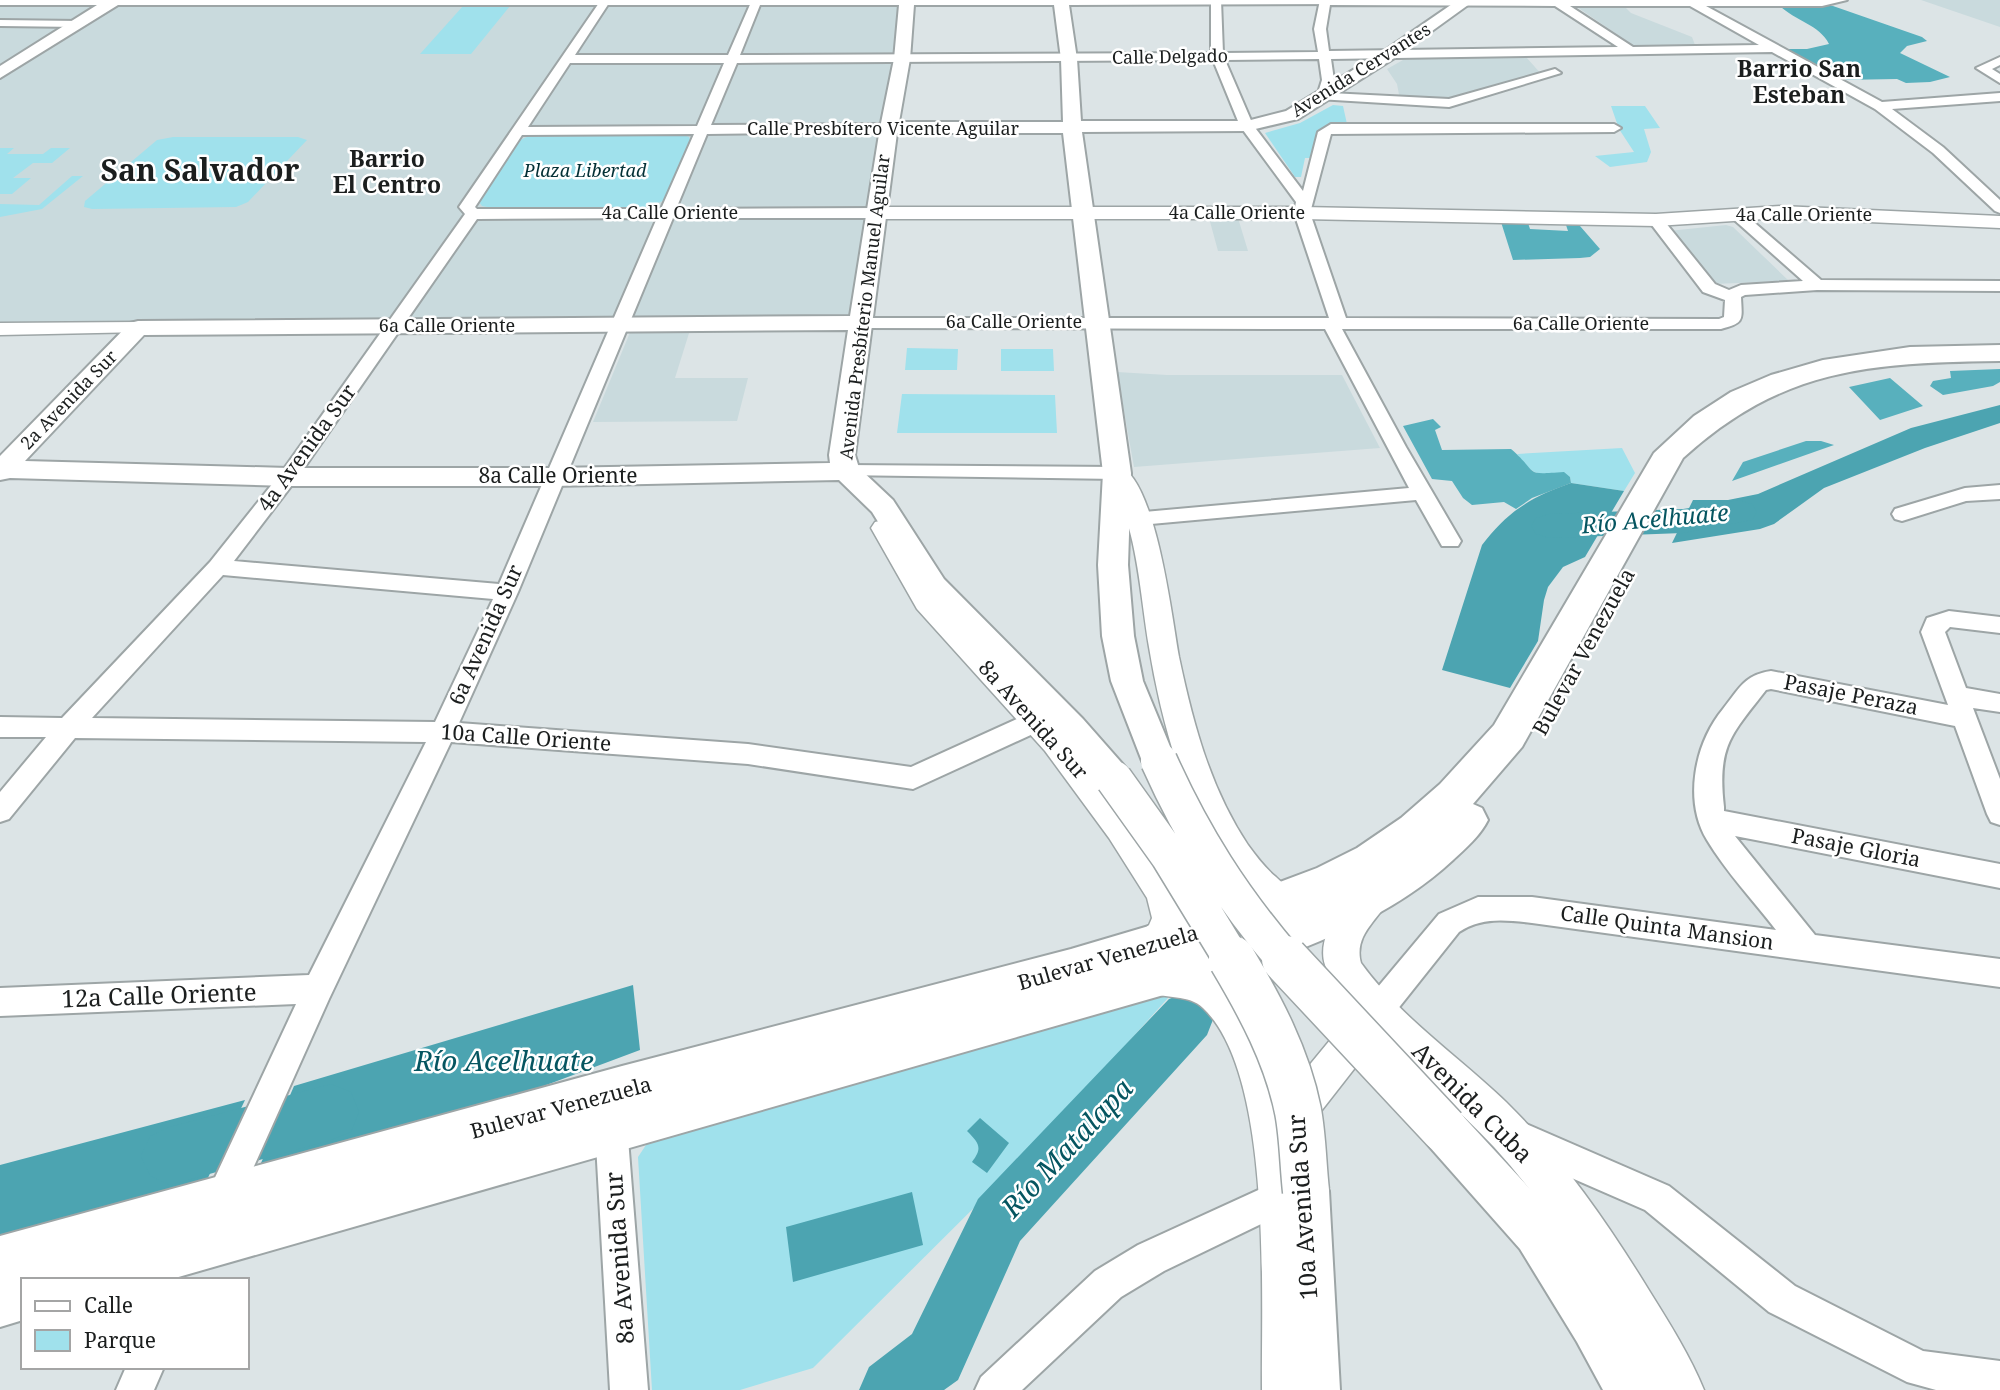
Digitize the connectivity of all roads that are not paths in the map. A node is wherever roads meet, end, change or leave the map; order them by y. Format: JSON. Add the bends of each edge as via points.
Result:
{"nodes":[{"id":1,"x":116,"y":0,"type":"edge"},
{"id":2,"x":1353,"y":0,"type":"edge"},
{"id":3,"x":1842,"y":0,"type":"edge"},
{"id":4,"x":309,"y":1,"type":"edge"},
{"id":5,"x":460,"y":1,"type":"edge"},
{"id":6,"x":606,"y":1,"type":"edge"},
{"id":7,"x":757,"y":1,"type":"edge"},
{"id":8,"x":907,"y":1,"type":"edge"},
{"id":9,"x":1061,"y":1,"type":"edge"},
{"id":10,"x":1216,"y":1,"type":"edge"},
{"id":11,"x":1329,"y":1,"type":"edge"},
{"id":12,"x":1466,"y":1,"type":"edge"},
{"id":13,"x":1556,"y":1,"type":"edge"},
{"id":14,"x":1690,"y":1,"type":"edge"},
{"id":15,"x":0,"y":2,"type":"edge"},
{"id":16,"x":0,"y":23,"type":"edge"},
{"id":17,"x":79,"y":24,"type":"junction"},
{"id":18,"x":1773,"y":48,"type":"junction"},
{"id":19,"x":1632,"y":51,"type":"junction"},
{"id":20,"x":1324,"y":54,"type":"junction"},
{"id":21,"x":1390,"y":54,"type":"junction"},
{"id":22,"x":1217,"y":56,"type":"junction"},
{"id":23,"x":567,"y":59,"type":"junction"},
{"id":24,"x":731,"y":59,"type":"junction"},
{"id":25,"x":902,"y":59,"type":"junction"},
{"id":26,"x":1069,"y":59,"type":"junction"},
{"id":27,"x":2000,"y":61,"type":"edge"},
{"id":28,"x":0,"y":73,"type":"edge"},
{"id":29,"x":1555,"y":74,"type":"dead end"},
{"id":30,"x":2000,"y":79,"type":"edge"},
{"id":31,"x":1322,"y":96,"type":"junction"},
{"id":32,"x":2000,"y":97,"type":"edge"},
{"id":33,"x":1880,"y":106,"type":"junction"},
{"id":34,"x":1247,"y":126,"type":"junction"},
{"id":35,"x":889,"y":128,"type":"junction"},
{"id":36,"x":1072,"y":128,"type":"junction"},
{"id":37,"x":1614,"y":128,"type":"dead end"},
{"id":38,"x":702,"y":130,"type":"junction"},
{"id":39,"x":519,"y":131,"type":"junction"},
{"id":40,"x":1995,"y":197,"type":"edge"},
{"id":41,"x":1303,"y":208,"type":"junction"},
{"id":42,"x":668,"y":213,"type":"junction"},
{"id":43,"x":877,"y":213,"type":"junction"},
{"id":44,"x":1083,"y":213,"type":"junction"},
{"id":45,"x":473,"y":214,"type":"junction"},
{"id":46,"x":1736,"y":214,"type":"junction"},
{"id":47,"x":1656,"y":220,"type":"junction"},
{"id":48,"x":2000,"y":222,"type":"edge"},
{"id":49,"x":1817,"y":285,"type":"junction"},
{"id":50,"x":2000,"y":286,"type":"edge"},
{"id":51,"x":1732,"y":298,"type":"junction"},
{"id":52,"x":1098,"y":322,"type":"junction"},
{"id":53,"x":860,"y":323,"type":"junction"},
{"id":54,"x":1335,"y":324,"type":"junction"},
{"id":55,"x":618,"y":325,"type":"junction"},
{"id":56,"x":393,"y":326,"type":"junction"},
{"id":57,"x":138,"y":328,"type":"junction"},
{"id":58,"x":0,"y":329,"type":"edge"},
{"id":59,"x":2000,"y":353,"type":"edge"},
{"id":60,"x":2000,"y":362,"type":"edge"},
{"id":61,"x":1680,"y":457,"type":"junction"},
{"id":62,"x":1,"y":470,"type":"edge"},
{"id":63,"x":1117,"y":473,"type":"junction"},
{"id":64,"x":288,"y":477,"type":"junction"},
{"id":65,"x":553,"y":477,"type":"junction"},
{"id":66,"x":852,"y":477,"type":"junction"},
{"id":67,"x":2000,"y":492,"type":"edge"},
{"id":68,"x":1422,"y":494,"type":"junction"},
{"id":69,"x":1902,"y":514,"type":"dead end"},
{"id":70,"x":1140,"y":518,"type":"junction"},
{"id":71,"x":1450,"y":541,"type":"dead end"},
{"id":72,"x":218,"y":567,"type":"junction"},
{"id":73,"x":507,"y":592,"type":"junction"},
{"id":74,"x":2000,"y":625,"type":"edge"},
{"id":75,"x":2000,"y":703,"type":"edge"},
{"id":76,"x":1960,"y":707,"type":"junction"},
{"id":77,"x":1037,"y":721,"type":"junction"},
{"id":78,"x":0,"y":727,"type":"edge"},
{"id":79,"x":69,"y":727,"type":"junction"},
{"id":80,"x":443,"y":732,"type":"junction"},
{"id":81,"x":1519,"y":742,"type":"junction"},
{"id":82,"x":0,"y":811,"type":"edge"},
{"id":83,"x":1212,"y":814,"type":"junction"},
{"id":84,"x":2000,"y":814,"type":"edge"},
{"id":85,"x":1712,"y":820,"type":"junction"},
{"id":86,"x":1136,"y":850,"type":"junction"},
{"id":87,"x":2000,"y":876,"type":"edge"},
{"id":88,"x":1377,"y":892,"type":"junction"},
{"id":89,"x":1284,"y":903,"type":"junction"},
{"id":90,"x":1807,"y":947,"type":"junction"},
{"id":91,"x":1138,"y":967,"type":"junction"},
{"id":92,"x":2000,"y":973,"type":"edge"},
{"id":93,"x":318,"y":989,"type":"junction"},
{"id":94,"x":0,"y":1002,"type":"edge"},
{"id":95,"x":1378,"y":1010,"type":"junction"},
{"id":96,"x":611,"y":1126,"type":"junction"},
{"id":97,"x":1509,"y":1134,"type":"junction"},
{"id":98,"x":1272,"y":1142,"type":"junction"},
{"id":99,"x":1292,"y":1195,"type":"junction"},
{"id":100,"x":210,"y":1225,"type":"edge"},
{"id":101,"x":0,"y":1264,"type":"edge"},
{"id":102,"x":73,"y":1278,"type":"edge"},
{"id":103,"x":21,"y":1294,"type":"edge"},
{"id":104,"x":0,"y":1299,"type":"edge"},
{"id":105,"x":144,"y":1369,"type":"edge"},
{"id":106,"x":2000,"y":1380,"type":"edge"},
{"id":107,"x":135,"y":1390,"type":"edge"},
{"id":108,"x":629,"y":1390,"type":"edge"},
{"id":109,"x":994,"y":1390,"type":"edge"},
{"id":110,"x":1285,"y":1390,"type":"edge"},
{"id":111,"x":1314,"y":1390,"type":"edge"},
{"id":112,"x":1631,"y":1390,"type":"edge"},
{"id":113,"x":1681,"y":1390,"type":"edge"}],
"edges":[{"from":1,"to":4,"type":"main road"},
{"from":1,"to":15,"type":"main road"},
{"from":1,"to":17,"type":"main road"},
{"from":2,"to":11,"type":"main road"},
{"from":3,"to":14,"type":"street"},
{"from":4,"to":5,"type":"main road"},
{"from":5,"to":6,"type":"main road"},
{"from":6,"to":7,"type":"main road"},
{"from":6,"to":23,"type":"street","name":"4a Avenida Sur"},
{"from":7,"to":8,"type":"main road"},
{"from":7,"to":24,"type":"street","name":"6a Avenida Sur"},
{"from":8,"to":9,"type":"main road"},
{"from":8,"to":25,"type":"main road","name":"Avenida Presbíterio Manuel Aguilar"},
{"from":9,"to":10,"type":"main road"},
{"from":9,"to":26,"type":"main road","name":"Avenida Cuba"},
{"from":10,"to":11,"type":"main road"},
{"from":10,"to":22,"type":"street"},
{"from":11,"to":12,"type":"street"},
{"from":11,"to":20,"type":"street","via":[[1320,29]]},
{"from":12,"to":13,"type":"street"},
{"from":12,"to":21,"type":"main road","name":"Avenida Cervantes"},
{"from":13,"to":14,"type":"street"},
{"from":13,"to":19,"type":"street"},
{"from":14,"to":18,"type":"street"},
{"from":16,"to":17,"type":"street"},
{"from":17,"to":28,"type":"main road"},
{"from":18,"to":19,"type":"street","name":"Calle Delgado"},
{"from":18,"to":33,"type":"street"},
{"from":19,"to":21,"type":"street","name":"Calle Delgado"},
{"from":20,"to":21,"type":"street","name":"Calle Delgado"},
{"from":20,"to":22,"type":"street","name":"Calle Delgado"},
{"from":20,"to":31,"type":"street","via":[[1328,80]]},
{"from":21,"to":31,"type":"main road","name":"Avenida Cervantes"},
{"from":22,"to":26,"type":"street","name":"Calle Delgado"},
{"from":22,"to":34,"type":"street"},
{"from":23,"to":24,"type":"street","name":"Calle Delgado"},
{"from":23,"to":39,"type":"street","name":"4a Avenida Sur"},
{"from":24,"to":25,"type":"street","name":"Calle Delgado"},
{"from":24,"to":38,"type":"street","name":"6a Avenida Sur"},
{"from":25,"to":26,"type":"street","name":"Calle Delgado"},
{"from":25,"to":35,"type":"main road","name":"Avenida Presbíterio Manuel Aguilar"},
{"from":26,"to":36,"type":"main road","name":"Avenida Cuba"},
{"from":27,"to":30,"type":"street","via":[[1982,68]]},
{"from":29,"to":31,"type":"street","via":[[1449,103]]},
{"from":31,"to":34,"type":"main road","name":"Avenida Cervantes","via":[[1292,115]]},
{"from":32,"to":33,"type":"street"},
{"from":33,"to":40,"type":"street"},
{"from":34,"to":36,"type":"main road","name":"Calle Presbítero Vicente Aguilar"},
{"from":34,"to":41,"type":"street"},
{"from":35,"to":36,"type":"main road","name":"Calle Presbítero Vicente Aguilar"},
{"from":35,"to":38,"type":"street","name":"Calle Presbítero Vicente Aguilar"},
{"from":35,"to":43,"type":"main road","name":"Avenida Presbíterio Manuel Aguilar"},
{"from":36,"to":44,"type":"main road","name":"Avenida Cuba"},
{"from":37,"to":41,"type":"street","via":[[1331,128],[1325,132]]},
{"from":38,"to":39,"type":"street","name":"Calle Presbítero Vicente Aguilar"},
{"from":38,"to":42,"type":"street","name":"6a Avenida Sur"},
{"from":39,"to":45,"type":"street","name":"4a Avenida Sur","via":[[467,208]]},
{"from":41,"to":44,"type":"street","name":"4a Calle Oriente"},
{"from":41,"to":47,"type":"street","name":"4a Calle Oriente"},
{"from":41,"to":54,"type":"street"},
{"from":42,"to":43,"type":"street","name":"4a Calle Oriente"},
{"from":42,"to":45,"type":"street","name":"4a Calle Oriente"},
{"from":42,"to":55,"type":"street","name":"6a Avenida Sur"},
{"from":43,"to":44,"type":"street","name":"4a Calle Oriente"},
{"from":43,"to":53,"type":"main road","name":"Avenida Presbíterio Manuel Aguilar"},
{"from":44,"to":52,"type":"main road","name":"Avenida Cuba"},
{"from":45,"to":56,"type":"street","name":"4a Avenida Sur"},
{"from":46,"to":47,"type":"street","name":"4a Calle Oriente"},
{"from":46,"to":48,"type":"street","name":"4a Calle Oriente","via":[[1840,213]]},
{"from":46,"to":49,"type":"street"},
{"from":47,"to":51,"type":"street","via":[[1709,287]]},
{"from":49,"to":50,"type":"street"},
{"from":49,"to":51,"type":"street","via":[[1741,290]]},
{"from":51,"to":54,"type":"street","name":"6a Calle Oriente","via":[[1732,320],[1721,324]]},
{"from":52,"to":53,"type":"street","name":"6a Calle Oriente"},
{"from":52,"to":54,"type":"street","name":"6a Calle Oriente"},
{"from":52,"to":63,"type":"main road","name":"Avenida Cuba"},
{"from":53,"to":55,"type":"main road","name":"6a Calle Oriente"},
{"from":53,"to":66,"type":"main road","name":"Avenida Presbíterio Manuel Aguilar","via":[[842,455]]},
{"from":54,"to":68,"type":"street"},
{"from":55,"to":56,"type":"main road","name":"6a Calle Oriente"},
{"from":55,"to":65,"type":"street","name":"6a Avenida Sur"},
{"from":56,"to":57,"type":"main road","name":"6a Calle Oriente"},
{"from":56,"to":64,"type":"street","name":"4a Avenida Sur"},
{"from":57,"to":58,"type":"street","name":"6a Calle Oriente"},
{"from":57,"to":62,"type":"main road","name":"2a Avenida Sur"},
{"from":59,"to":61,"type":"highway","name":"Bulevar Venezuela","via":[[1883,358],[1781,379],[1734,402],[1689,433]]},
{"from":60,"to":61,"type":"highway","name":"Bulevar Venezuela","via":[[1886,368],[1796,389],[1741,416]]},
{"from":61,"to":81,"type":"highway","name":"Bulevar Venezuela"},
{"from":62,"to":64,"type":"main road","name":"8a Calle Oriente"},
{"from":63,"to":66,"type":"street","name":"8a Calle Oriente"},
{"from":63,"to":70,"type":"street"},
{"from":63,"to":112,"type":"main road","name":"Avenida Cuba","bridge":true,"via":[[1113,565],[1119,646],[1127,681],[1158,761],[1190,827],[1262,933],[1302,980],[1537,1232]]},
{"from":64,"to":65,"type":"main road","name":"8a Calle Oriente"},
{"from":64,"to":72,"type":"street","name":"4a Avenida Sur"},
{"from":65,"to":66,"type":"main road","name":"8a Calle Oriente"},
{"from":65,"to":73,"type":"street","name":"6a Avenida Sur"},
{"from":66,"to":77,"type":"street","name":"8a Avenida Sur","via":[[927,602]]},
{"from":66,"to":99,"type":"main road","name":"10a Avenida Sur","bridge":true,"via":[[883,506],[933,586],[1071,728],[1169,856],[1254,996],[1278,1045],[1298,1111]]},
{"from":67,"to":69,"type":"street","via":[[1965,495]]},
{"from":68,"to":70,"type":"street"},
{"from":68,"to":71,"type":"street"},
{"from":70,"to":83,"type":"street","via":[[1176,713]]},
{"from":72,"to":73,"type":"street"},
{"from":72,"to":79,"type":"street","name":"4a Avenida Sur"},
{"from":73,"to":80,"type":"street","name":"6a Avenida Sur"},
{"from":74,"to":76,"type":"street","via":[[1948,619],[1935,624],[1934,640]]},
{"from":75,"to":76,"type":"street"},
{"from":76,"to":84,"type":"street"},
{"from":76,"to":85,"type":"street","name":"Pasaje Peraza","via":[[1759,682],[1708,754]]},
{"from":77,"to":80,"type":"street","name":"10a Calle Oriente","via":[[913,778],[748,754]]},
{"from":77,"to":86,"type":"street","name":"8a Avenida Sur","via":[[1089,783]]},
{"from":78,"to":79,"type":"street","name":"10a Calle Oriente"},
{"from":79,"to":80,"type":"street","name":"10a Calle Oriente"},
{"from":79,"to":82,"type":"street","name":"4a Avenida Sur"},
{"from":80,"to":93,"type":"street","name":"6a Avenida Sur"},
{"from":81,"to":88,"type":"highway","name":"Bulevar Venezuela","via":[[1504,783],[1422,862]]},
{"from":81,"to":89,"type":"highway","name":"Bulevar Venezuela","via":[[1405,840],[1352,873]]},
{"from":83,"to":86,"type":"street","via":[[1215,841],[1211,851],[1194,863],[1165,870],[1154,867]]},
{"from":83,"to":89,"type":"street","via":[[1253,878]]},
{"from":85,"to":87,"type":"street","name":"Pasaje Gloria"},
{"from":85,"to":90,"type":"street","name":"Pasaje Peraza","via":[[1721,841]]},
{"from":86,"to":91,"type":"street","name":"8a Avenida Sur","via":[[1164,894],[1170,918]]},
{"from":88,"to":91,"type":"highway","name":"Bulevar Venezuela","via":[[1331,916],[1209,961]]},
{"from":88,"to":95,"type":"street","name":"Avenida Cuba","via":[[1343,937],[1341,955],[1348,975]]},
{"from":89,"to":91,"type":"highway","name":"Bulevar Venezuela"},
{"from":90,"to":92,"type":"street","name":"Calle Quinta Mansion"},
{"from":90,"to":95,"type":"street","name":"Calle Quinta Mansion","via":[[1532,910],[1482,908],[1449,923]]},
{"from":91,"to":96,"type":"highway","name":"Bulevar Venezuela"},
{"from":91,"to":98,"type":"street","name":"10a Avenida Sur","via":[[1188,981],[1224,1003],[1243,1032],[1261,1076]]},
{"from":91,"to":100,"type":"highway","name":"Bulevar Venezuela"},
{"from":93,"to":94,"type":"street","name":"12a Calle Oriente"},
{"from":93,"to":100,"type":"street","name":"6a Avenida Sur"},
{"from":95,"to":97,"type":"street","name":"Avenida Cuba"},
{"from":95,"to":98,"type":"street"},
{"from":96,"to":100,"type":"highway","name":"Bulevar Venezuela"},
{"from":96,"to":108,"type":"street","name":"8a Avenida Sur"},
{"from":97,"to":106,"type":"street","via":[[1657,1198],[1782,1299],[1908,1364]]},
{"from":97,"to":113,"type":"street","name":"Avenida Cuba","via":[[1585,1233]]},
{"from":98,"to":99,"type":"street","name":"10a Avenida Sur"},
{"from":99,"to":109,"type":"street","via":[[1129,1270],[1085,1304]]},
{"from":99,"to":110,"type":"street","name":"10a Avenida Sur"},
{"from":99,"to":111,"type":"main road","name":"10a Avenida Sur"},
{"from":100,"to":101,"type":"highway","name":"Bulevar Venezuela"},
{"from":100,"to":102,"type":"highway","name":"Bulevar Venezuela"},
{"from":103,"to":104,"type":"highway"},
{"from":105,"to":107,"type":"street"}]}
